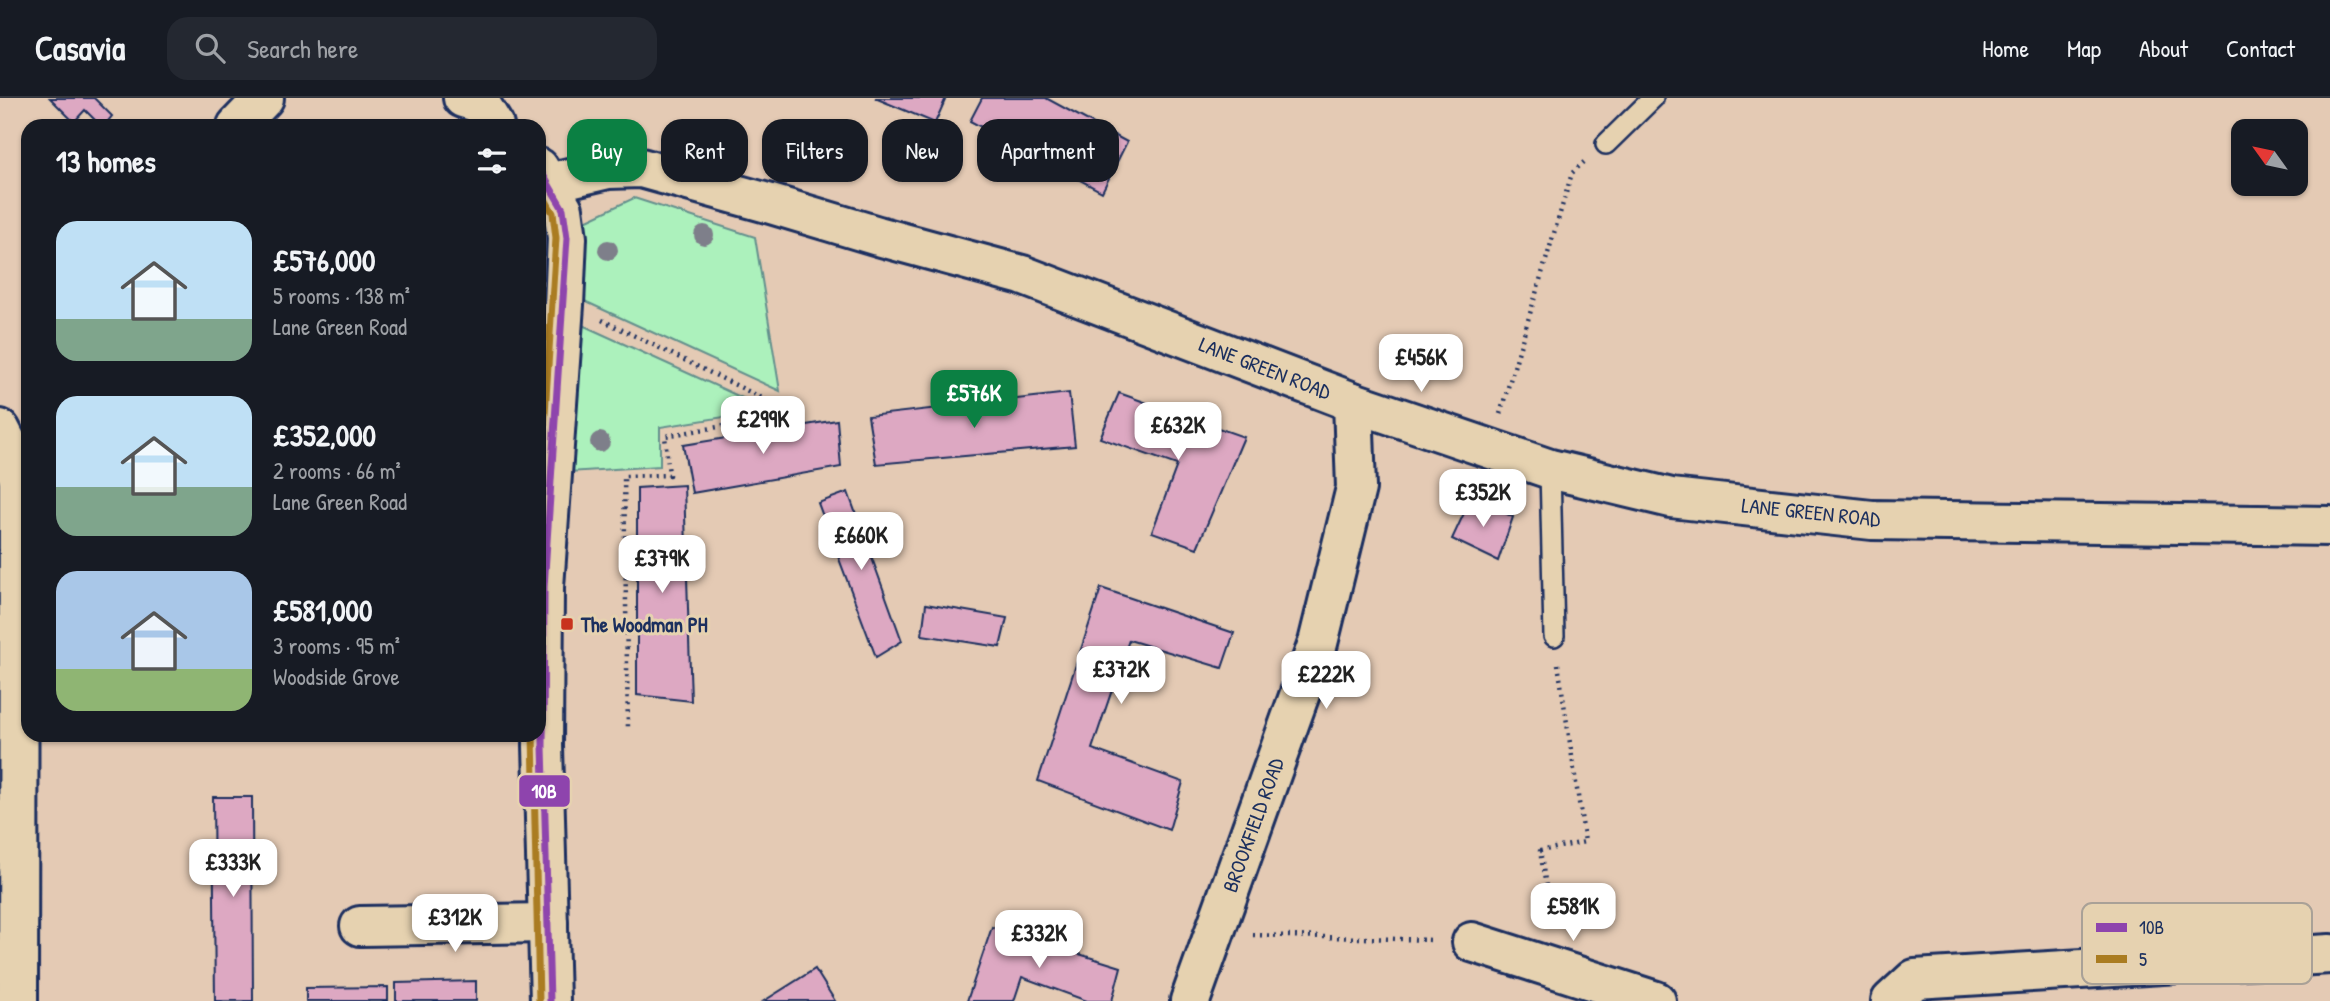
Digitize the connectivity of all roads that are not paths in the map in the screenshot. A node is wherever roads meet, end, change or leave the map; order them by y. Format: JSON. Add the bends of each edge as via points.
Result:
{"nodes":[{"id":1,"x":264,"y":98,"type":"edge"},
{"id":2,"x":1653,"y":98,"type":"edge"},
{"id":3,"x":244,"y":119,"type":"edge"},
{"id":4,"x":1606,"y":144,"type":"road end"},
{"id":5,"x":546,"y":176,"type":"edge"},
{"id":6,"x":546,"y":179,"type":"edge"},
{"id":7,"x":548,"y":398,"type":"edge"},
{"id":8,"x":1353,"y":402,"type":"junction"},
{"id":9,"x":0,"y":429,"type":"edge"},
{"id":10,"x":1550,"y":469,"type":"junction"},
{"id":11,"x":546,"y":492,"type":"edge"},
{"id":12,"x":2330,"y":526,"type":"edge"},
{"id":13,"x":1553,"y":636,"type":"road end"},
{"id":14,"x":543,"y":742,"type":"edge"},
{"id":15,"x":9,"y":813,"type":"edge"},
{"id":16,"x":548,"y":923,"type":"junction"},
{"id":17,"x":360,"y":926,"type":"dead end"},
{"id":18,"x":1472,"y":942,"type":"road end"},
{"id":19,"x":2330,"y":954,"type":"edge"},
{"id":20,"x":2312,"y":955,"type":"edge"},
{"id":21,"x":2082,"y":969,"type":"edge"},
{"id":22,"x":18,"y":1001,"type":"edge"},
{"id":23,"x":550,"y":1001,"type":"edge"},
{"id":24,"x":1190,"y":1001,"type":"edge"},
{"id":25,"x":1656,"y":1001,"type":"edge"},
{"id":26,"x":1891,"y":1001,"type":"edge"}],
"edges":[{"from":1,"to":3,"type":"street"},
{"from":2,"to":4,"type":"lane"},
{"from":5,"to":8,"type":"street","name":"LANE GREEN ROAD","via":[[641,169],[680,179],[1022,275]]},
{"from":6,"to":7,"type":"street","via":[[563,209],[567,238],[564,305]]},
{"from":7,"to":11,"type":"street"},
{"from":8,"to":10,"type":"street","name":"LANE GREEN ROAD"},
{"from":8,"to":24,"type":"street","name":"BROOKFIELD ROAD","via":[[1356,488],[1318,643]]},
{"from":9,"to":15,"type":"street","via":[[19,482]]},
{"from":10,"to":12,"type":"street","name":"LANE GREEN ROAD","via":[[1671,498],[1872,520]]},
{"from":10,"to":13,"type":"lane"},
{"from":14,"to":16,"type":"street"},
{"from":15,"to":22,"type":"street"},
{"from":16,"to":17,"type":"street"},
{"from":16,"to":23,"type":"street"},
{"from":18,"to":25,"type":"street"},
{"from":19,"to":20,"type":"street"},
{"from":21,"to":26,"type":"street","via":[[1915,979]]}]}
